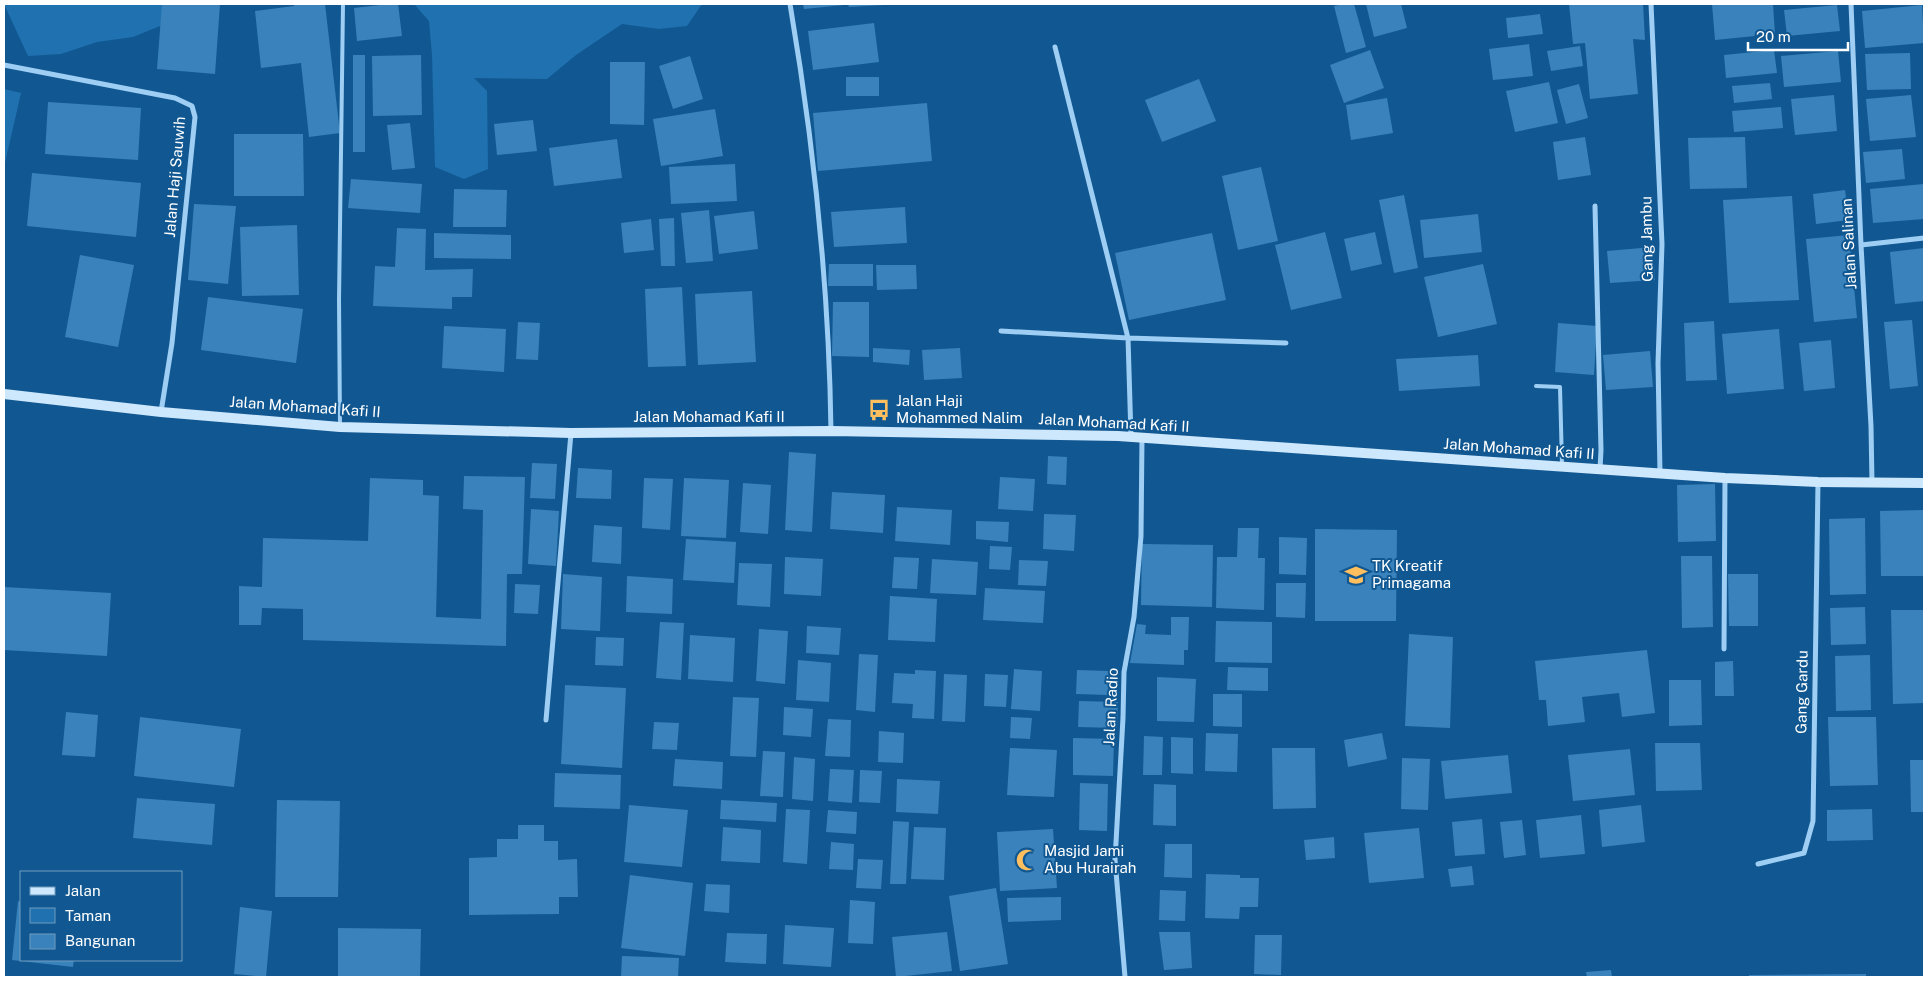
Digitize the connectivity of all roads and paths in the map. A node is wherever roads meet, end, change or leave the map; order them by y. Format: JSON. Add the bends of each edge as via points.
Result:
{"nodes":[{"id":1,"x":343,"y":4,"type":"edge"},
{"id":2,"x":790,"y":4,"type":"edge"},
{"id":3,"x":1650,"y":4,"type":"edge"},
{"id":4,"x":1851,"y":4,"type":"edge"},
{"id":5,"x":1055,"y":47,"type":"dead end"},
{"id":6,"x":4,"y":65,"type":"edge"},
{"id":7,"x":1595,"y":206,"type":"dead end"},
{"id":8,"x":1924,"y":238,"type":"edge"},
{"id":9,"x":1861,"y":245,"type":"junction"},
{"id":10,"x":1000,"y":331,"type":"dead end"},
{"id":11,"x":1128,"y":338,"type":"junction"},
{"id":12,"x":1286,"y":343,"type":"dead end"},
{"id":13,"x":1536,"y":386,"type":"dead end"},
{"id":14,"x":4,"y":394,"type":"edge"},
{"id":15,"x":161,"y":412,"type":"junction"},
{"id":16,"x":340,"y":427,"type":"junction"},
{"id":17,"x":831,"y":431,"type":"junction"},
{"id":18,"x":571,"y":433,"type":"junction"},
{"id":19,"x":1136,"y":437,"type":"junction"},
{"id":20,"x":1562,"y":467,"type":"junction"},
{"id":21,"x":1600,"y":470,"type":"junction"},
{"id":22,"x":1660,"y":474,"type":"junction"},
{"id":23,"x":1725,"y":478,"type":"junction"},
{"id":24,"x":1818,"y":482,"type":"junction"},
{"id":25,"x":1872,"y":483,"type":"junction"},
{"id":26,"x":1924,"y":483,"type":"edge"},
{"id":27,"x":1724,"y":649,"type":"dead end"},
{"id":28,"x":546,"y":720,"type":"dead end"},
{"id":29,"x":1758,"y":864,"type":"dead end"},
{"id":30,"x":1125,"y":977,"type":"edge"}],
"edges":[{"from":1,"to":16,"type":"lane"},
{"from":2,"to":17,"type":"street","via":[[807,112],[825,284]]},
{"from":3,"to":22,"type":"street","name":"Gang Jambu","via":[[1662,244],[1658,363]]},
{"from":4,"to":9,"type":"street","name":"Jalan Salinan"},
{"from":5,"to":11,"type":"street","name":"Jalan Radio"},
{"from":6,"to":15,"type":"street","name":"Jalan Haji Sauwih","via":[[175,98],[192,106],[195,117],[172,343]]},
{"from":7,"to":21,"type":"street"},
{"from":8,"to":9,"type":"street"},
{"from":9,"to":25,"type":"street","name":"Jalan Salinan","via":[[1872,426]]},
{"from":10,"to":11,"type":"street"},
{"from":11,"to":12,"type":"street"},
{"from":11,"to":19,"type":"street","name":"Jalan Radio","via":[[1130,416]]},
{"from":13,"to":20,"type":"lane","via":[[1560,387]]},
{"from":14,"to":15,"type":"main road","name":"Jalan Mohamad Kafi II"},
{"from":15,"to":16,"type":"main road","name":"Jalan Mohamad Kafi II"},
{"from":16,"to":18,"type":"main road","name":"Jalan Mohamad Kafi II"},
{"from":17,"to":18,"type":"main road","name":"Jalan Mohamad Kafi II"},
{"from":17,"to":19,"type":"main road","name":"Jalan Mohamad Kafi II"},
{"from":18,"to":28,"type":"street"},
{"from":19,"to":20,"type":"main road","name":"Jalan Mohamad Kafi II"},
{"from":19,"to":30,"type":"street","name":"Jalan Radio","via":[[1141,536],[1134,617],[1124,672],[1115,860]]},
{"from":20,"to":21,"type":"main road","name":"Jalan Mohamad Kafi II"},
{"from":21,"to":22,"type":"main road","name":"Jalan Mohamad Kafi II"},
{"from":22,"to":23,"type":"main road","name":"Jalan Mohamad Kafi II"},
{"from":23,"to":24,"type":"main road","name":"Jalan Mohamad Kafi II"},
{"from":23,"to":27,"type":"street"},
{"from":24,"to":25,"type":"main road","name":"Jalan Mohamad Kafi II"},
{"from":24,"to":29,"type":"street","name":"Gang Gardu","via":[[1813,821],[1804,853]]},
{"from":25,"to":26,"type":"main road","name":"Jalan Mohamad Kafi II"}]}
